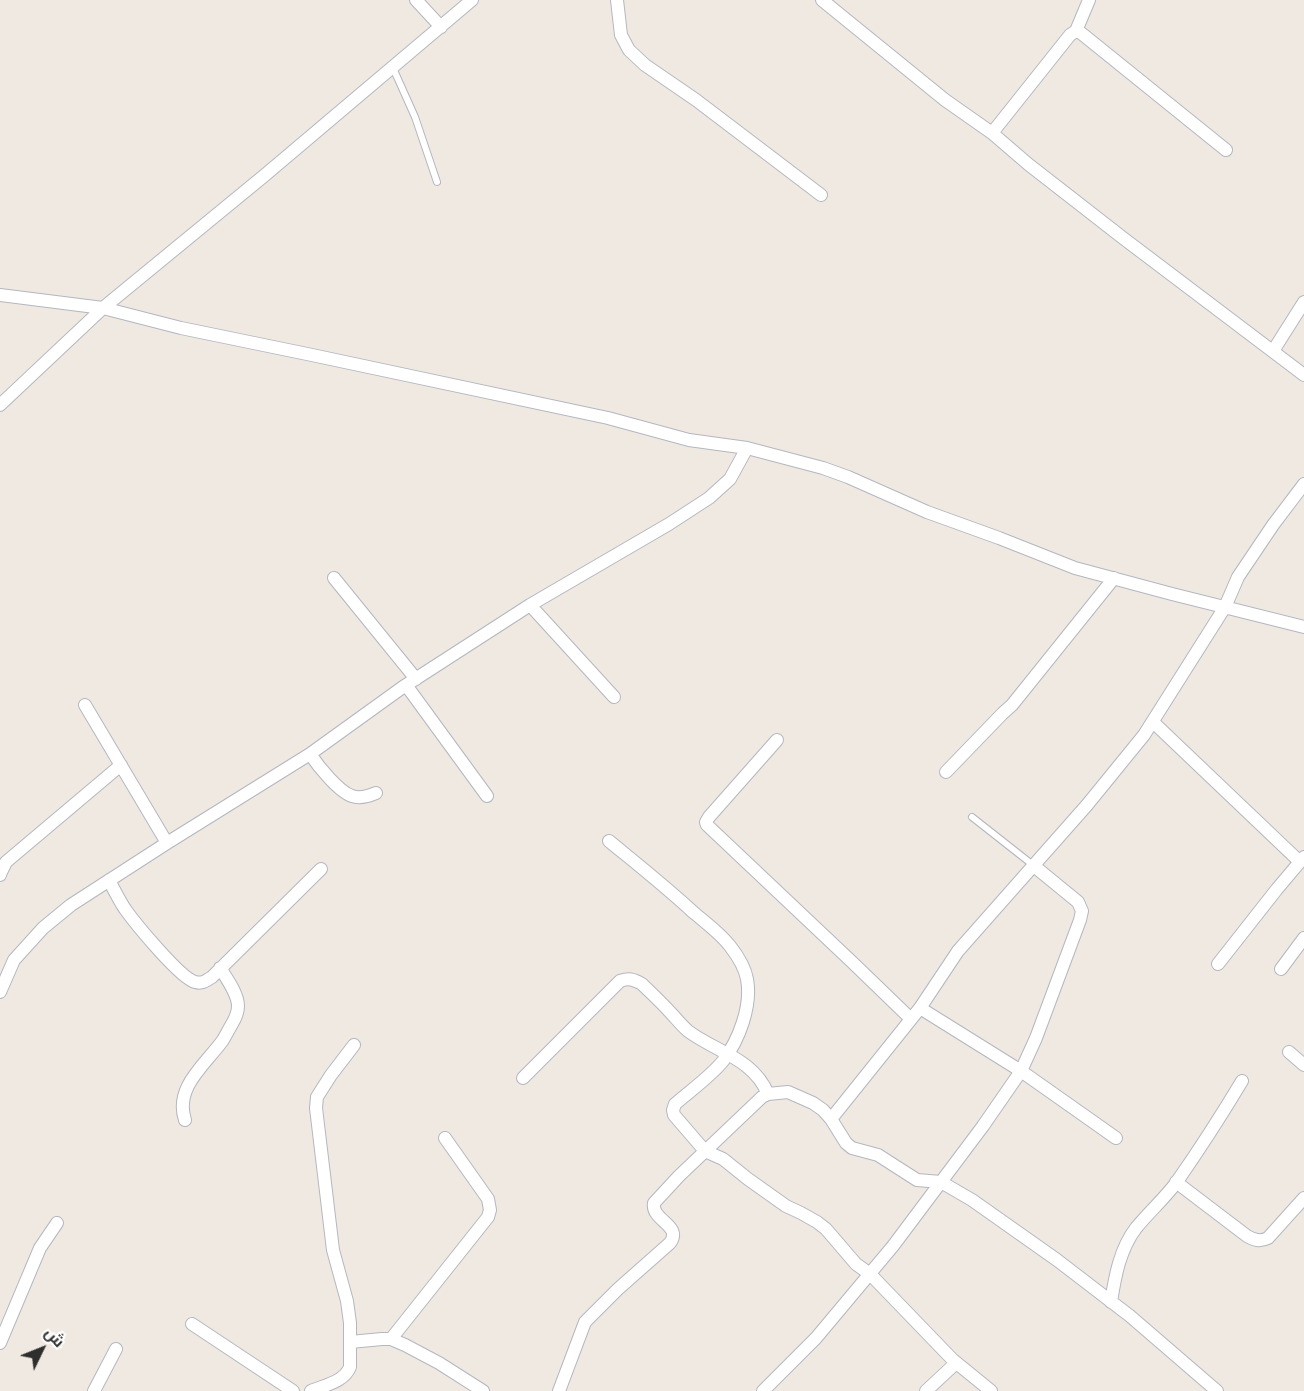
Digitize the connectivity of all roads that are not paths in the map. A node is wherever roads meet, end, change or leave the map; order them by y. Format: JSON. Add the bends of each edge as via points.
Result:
{"nodes":[{"id":1,"x":416,"y":0,"type":"edge"},
{"id":2,"x":472,"y":0,"type":"edge"},
{"id":3,"x":617,"y":0,"type":"edge"},
{"id":4,"x":822,"y":0,"type":"edge"},
{"id":5,"x":1089,"y":0,"type":"edge"},
{"id":6,"x":441,"y":27,"type":"junction"},
{"id":7,"x":1076,"y":31,"type":"junction"},
{"id":8,"x":393,"y":68,"type":"junction"},
{"id":9,"x":992,"y":134,"type":"junction"},
{"id":10,"x":1226,"y":150,"type":"dead end"},
{"id":11,"x":437,"y":182,"type":"dead end"},
{"id":12,"x":822,"y":195,"type":"dead end"},
{"id":13,"x":0,"y":295,"type":"edge"},
{"id":14,"x":1304,"y":302,"type":"edge"},
{"id":15,"x":103,"y":308,"type":"junction"},
{"id":16,"x":1273,"y":351,"type":"junction"},
{"id":17,"x":1304,"y":375,"type":"edge"},
{"id":18,"x":0,"y":405,"type":"edge"},
{"id":19,"x":747,"y":448,"type":"junction"},
{"id":20,"x":1304,"y":484,"type":"edge"},
{"id":21,"x":334,"y":578,"type":"dead end"},
{"id":22,"x":1114,"y":578,"type":"junction"},
{"id":23,"x":530,"y":605,"type":"junction"},
{"id":24,"x":1225,"y":608,"type":"junction"},
{"id":25,"x":1304,"y":627,"type":"edge"},
{"id":26,"x":411,"y":682,"type":"junction"},
{"id":27,"x":614,"y":697,"type":"dead end"},
{"id":28,"x":85,"y":705,"type":"dead end"},
{"id":29,"x":1153,"y":722,"type":"junction"},
{"id":30,"x":777,"y":740,"type":"dead end"},
{"id":31,"x":310,"y":754,"type":"junction"},
{"id":32,"x":121,"y":765,"type":"junction"},
{"id":33,"x":946,"y":772,"type":"dead end"},
{"id":34,"x":376,"y":793,"type":"dead end"},
{"id":35,"x":487,"y":796,"type":"dead end"},
{"id":36,"x":972,"y":817,"type":"dead end"},
{"id":37,"x":609,"y":841,"type":"dead end"},
{"id":38,"x":167,"y":843,"type":"junction"},
{"id":39,"x":1302,"y":860,"type":"edge"},
{"id":40,"x":1034,"y":866,"type":"junction"},
{"id":41,"x":321,"y":869,"type":"dead end"},
{"id":42,"x":0,"y":875,"type":"edge"},
{"id":43,"x":109,"y":880,"type":"junction"},
{"id":44,"x":1304,"y":938,"type":"edge"},
{"id":45,"x":1218,"y":964,"type":"dead end"},
{"id":46,"x":220,"y":968,"type":"junction"},
{"id":47,"x":1281,"y":969,"type":"dead end"},
{"id":48,"x":0,"y":992,"type":"edge"},
{"id":49,"x":920,"y":1008,"type":"junction"},
{"id":50,"x":910,"y":1019,"type":"junction"},
{"id":51,"x":354,"y":1046,"type":"dead end"},
{"id":52,"x":1289,"y":1052,"type":"dead end"},
{"id":53,"x":728,"y":1053,"type":"junction"},
{"id":54,"x":1304,"y":1065,"type":"edge"},
{"id":55,"x":1021,"y":1071,"type":"junction"},
{"id":56,"x":523,"y":1078,"type":"dead end"},
{"id":57,"x":1242,"y":1081,"type":"dead end"},
{"id":58,"x":768,"y":1094,"type":"junction"},
{"id":59,"x":831,"y":1119,"type":"junction"},
{"id":60,"x":185,"y":1120,"type":"dead end"},
{"id":61,"x":445,"y":1138,"type":"dead end"},
{"id":62,"x":1116,"y":1138,"type":"dead end"},
{"id":63,"x":705,"y":1151,"type":"junction"},
{"id":64,"x":941,"y":1182,"type":"junction"},
{"id":65,"x":1176,"y":1182,"type":"junction"},
{"id":66,"x":1304,"y":1198,"type":"edge"},
{"id":67,"x":57,"y":1223,"type":"dead end"},
{"id":68,"x":870,"y":1274,"type":"junction"},
{"id":69,"x":1111,"y":1302,"type":"junction"},
{"id":70,"x":192,"y":1323,"type":"dead end"},
{"id":71,"x":391,"y":1339,"type":"junction"},
{"id":72,"x":350,"y":1342,"type":"junction"},
{"id":73,"x":0,"y":1344,"type":"edge"},
{"id":74,"x":116,"y":1349,"type":"dead end"},
{"id":75,"x":956,"y":1363,"type":"junction"},
{"id":76,"x":94,"y":1391,"type":"edge"},
{"id":77,"x":293,"y":1391,"type":"edge"},
{"id":78,"x":311,"y":1391,"type":"edge"},
{"id":79,"x":483,"y":1391,"type":"edge"},
{"id":80,"x":559,"y":1391,"type":"edge"},
{"id":81,"x":763,"y":1391,"type":"edge"},
{"id":82,"x":926,"y":1391,"type":"edge"},
{"id":83,"x":991,"y":1391,"type":"edge"},
{"id":84,"x":1217,"y":1391,"type":"edge"}],
"edges":[{"from":1,"to":6,"type":"street"},
{"from":2,"to":6,"type":"street"},
{"from":3,"to":12,"type":"street","via":[[621,35],[628,50]]},
{"from":4,"to":9,"type":"street"},
{"from":5,"to":7,"type":"street"},
{"from":6,"to":8,"type":"street"},
{"from":7,"to":9,"type":"street"},
{"from":7,"to":10,"type":"street"},
{"from":8,"to":11,"type":"lane"},
{"from":8,"to":15,"type":"street"},
{"from":9,"to":16,"type":"street"},
{"from":13,"to":15,"type":"street"},
{"from":14,"to":16,"type":"street"},
{"from":15,"to":18,"type":"street"},
{"from":15,"to":19,"type":"street","via":[[608,418],[689,440]]},
{"from":16,"to":17,"type":"street"},
{"from":19,"to":22,"type":"street","via":[[823,468],[1075,568]]},
{"from":19,"to":23,"type":"street","via":[[730,478],[709,498]]},
{"from":20,"to":24,"type":"street","via":[[1238,577]]},
{"from":21,"to":26,"type":"street"},
{"from":22,"to":24,"type":"street"},
{"from":22,"to":33,"type":"street","via":[[1012,705]]},
{"from":23,"to":26,"type":"street"},
{"from":23,"to":27,"type":"street"},
{"from":24,"to":25,"type":"street"},
{"from":24,"to":29,"type":"street"},
{"from":26,"to":31,"type":"street"},
{"from":26,"to":35,"type":"street"},
{"from":28,"to":32,"type":"street"},
{"from":29,"to":39,"type":"street"},
{"from":29,"to":40,"type":"street"},
{"from":30,"to":50,"type":"street","via":[[707,819],[707,825]]},
{"from":31,"to":34,"type":"street","via":[[346,793],[360,798]]},
{"from":31,"to":38,"type":"street"},
{"from":32,"to":38,"type":"street"},
{"from":32,"to":42,"type":"street","via":[[6,862]]},
{"from":36,"to":40,"type":"lane"},
{"from":37,"to":53,"type":"street","via":[[714,929],[743,967],[747,979],[746,1008]]},
{"from":38,"to":43,"type":"street"},
{"from":39,"to":45,"type":"street"},
{"from":40,"to":49,"type":"street","via":[[958,951]]},
{"from":40,"to":55,"type":"street","via":[[1078,902],[1082,911]]},
{"from":41,"to":46,"type":"street"},
{"from":43,"to":46,"type":"street","via":[[124,908],[180,972],[199,983]]},
{"from":43,"to":48,"type":"street","via":[[43,928],[14,960]]},
{"from":44,"to":47,"type":"street"},
{"from":46,"to":60,"type":"street","via":[[238,1007],[224,1039],[192,1079],[183,1101]]},
{"from":49,"to":50,"type":"street"},
{"from":49,"to":55,"type":"street"},
{"from":50,"to":59,"type":"street"},
{"from":51,"to":72,"type":"street","via":[[316,1097],[333,1250],[347,1301]]},
{"from":52,"to":54,"type":"street"},
{"from":53,"to":56,"type":"street","via":[[694,1035],[642,984],[627,978]]},
{"from":53,"to":58,"type":"street","via":[[757,1075]]},
{"from":53,"to":63,"type":"street","via":[[673,1110]]},
{"from":55,"to":62,"type":"street"},
{"from":55,"to":64,"type":"street"},
{"from":57,"to":65,"type":"street"},
{"from":58,"to":59,"type":"street","via":[[788,1092],[813,1103]]},
{"from":58,"to":63,"type":"street"},
{"from":59,"to":64,"type":"street","via":[[852,1148],[878,1155],[917,1180]]},
{"from":61,"to":71,"type":"street","via":[[488,1199],[490,1210]]},
{"from":63,"to":68,"type":"street","via":[[723,1159],[786,1206],[826,1229],[856,1264]]},
{"from":63,"to":80,"type":"street","via":[[654,1203],[654,1210],[670,1227],[674,1238],[585,1322]]},
{"from":64,"to":68,"type":"street"},
{"from":64,"to":69,"type":"street","via":[[1048,1253]]},
{"from":65,"to":66,"type":"street","via":[[1247,1236],[1260,1241],[1268,1238]]},
{"from":65,"to":69,"type":"street","via":[[1135,1230],[1122,1252]]},
{"from":67,"to":73,"type":"street","via":[[40,1248]]},
{"from":68,"to":75,"type":"street"},
{"from":68,"to":81,"type":"street","via":[[816,1338]]},
{"from":69,"to":84,"type":"street"},
{"from":70,"to":77,"type":"street"},
{"from":71,"to":72,"type":"street"},
{"from":71,"to":79,"type":"street"},
{"from":72,"to":78,"type":"street","via":[[347,1374]]},
{"from":74,"to":76,"type":"street"},
{"from":75,"to":82,"type":"street"},
{"from":75,"to":83,"type":"street"}]}
